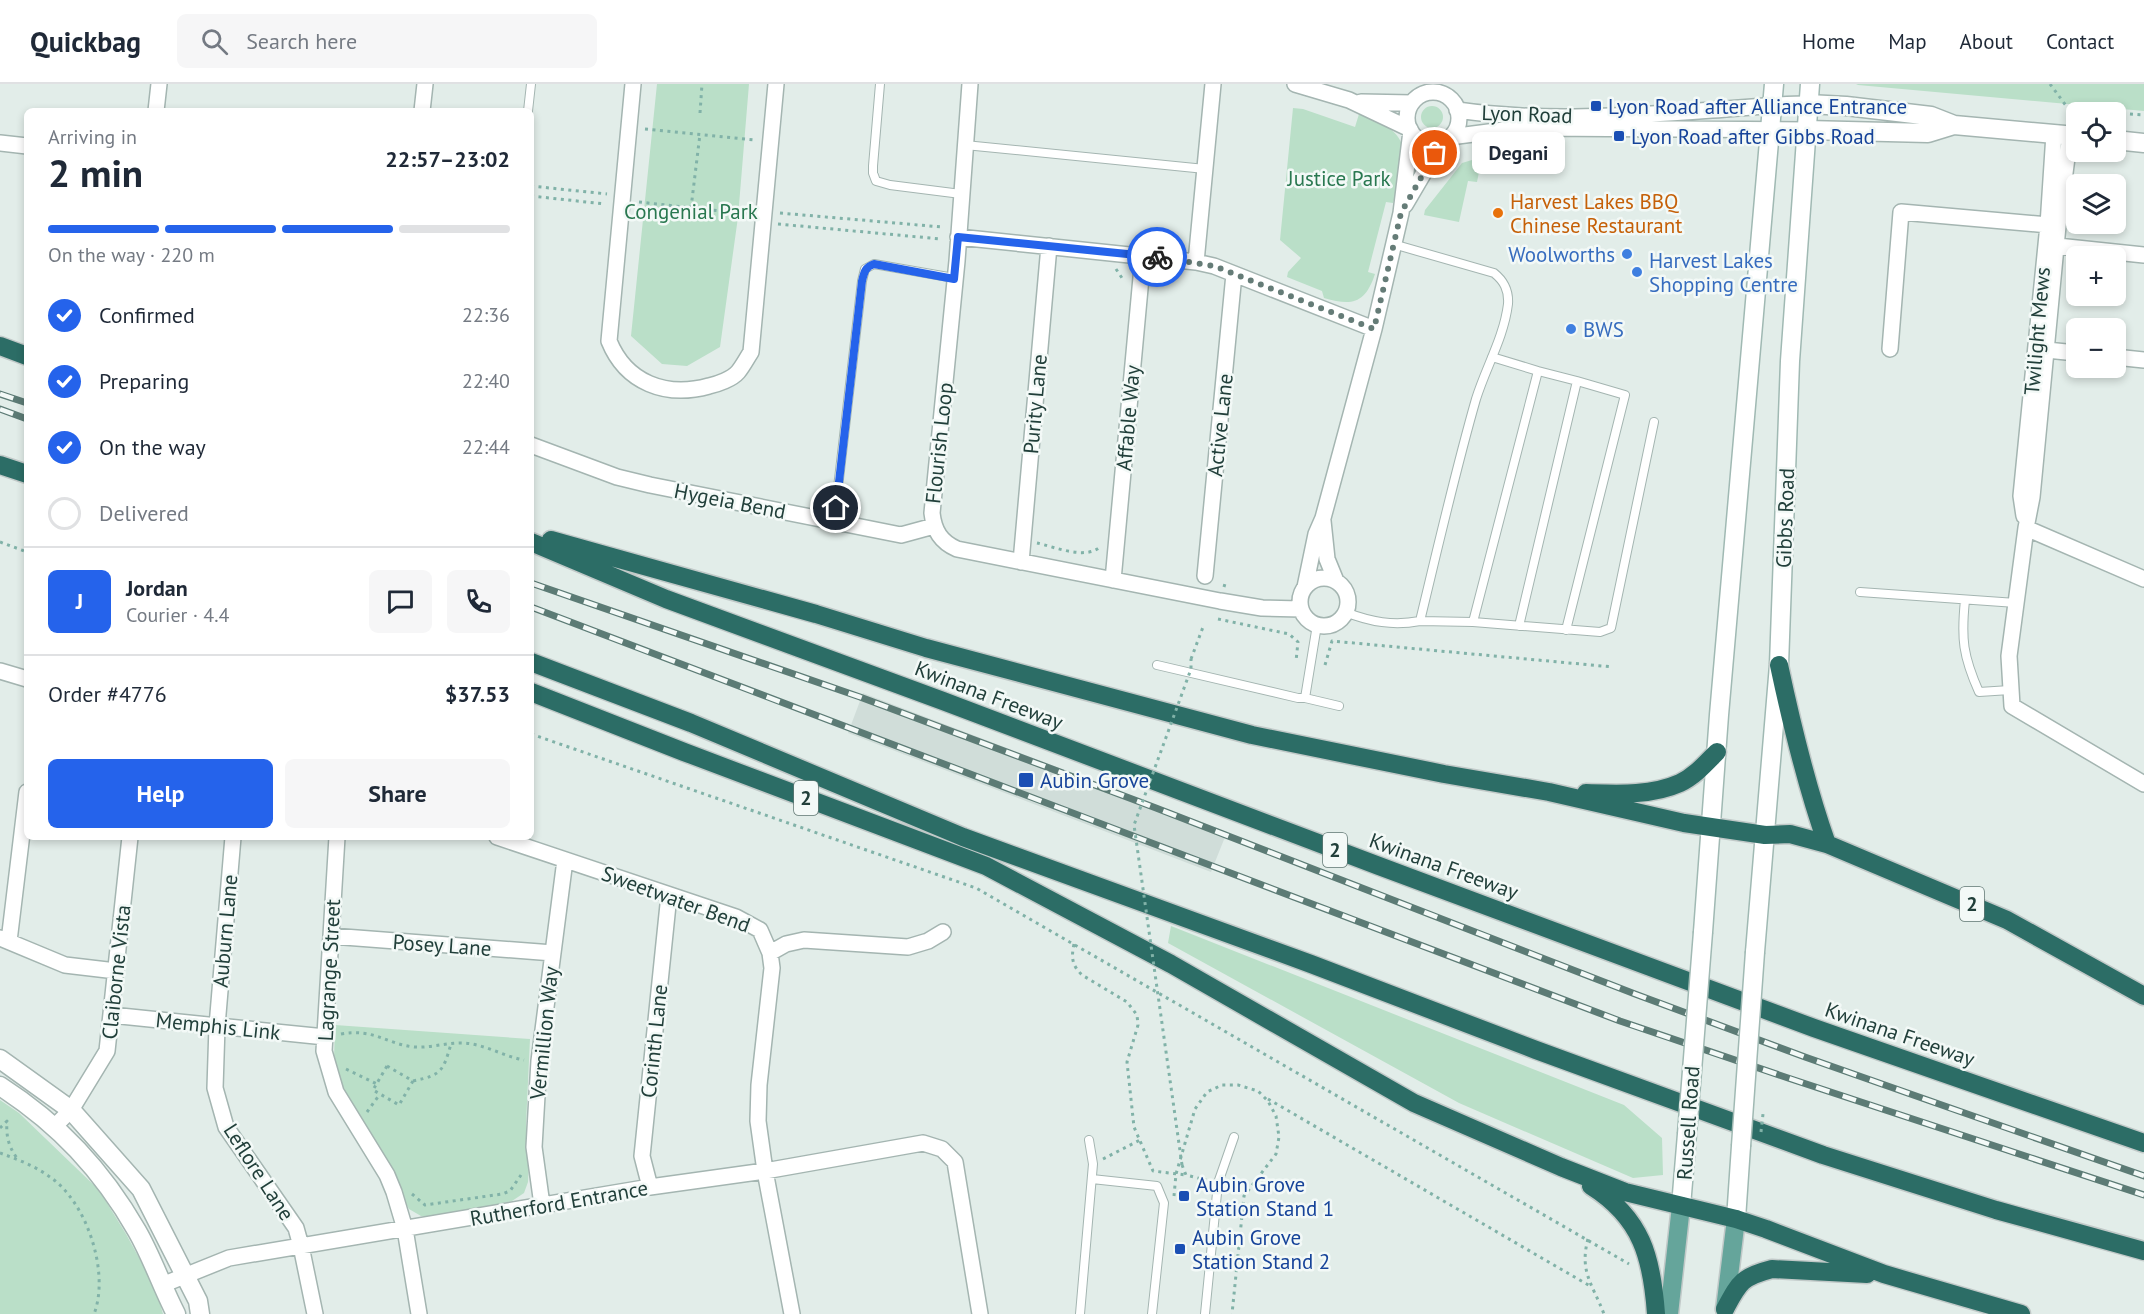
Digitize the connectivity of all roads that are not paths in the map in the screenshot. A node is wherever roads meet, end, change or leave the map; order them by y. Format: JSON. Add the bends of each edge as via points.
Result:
{"nodes":[{"id":1,"x":159,"y":84,"type":"edge"},
{"id":2,"x":425,"y":84,"type":"edge"},
{"id":3,"x":531,"y":84,"type":"edge"},
{"id":4,"x":633,"y":84,"type":"edge"},
{"id":5,"x":776,"y":84,"type":"edge"},
{"id":6,"x":880,"y":84,"type":"edge"},
{"id":7,"x":970,"y":84,"type":"edge"},
{"id":8,"x":1214,"y":84,"type":"edge"},
{"id":9,"x":1295,"y":84,"type":"edge"},
{"id":10,"x":1454,"y":84,"type":"edge"},
{"id":11,"x":1774,"y":84,"type":"edge"},
{"id":12,"x":1810,"y":84,"type":"edge"},
{"id":13,"x":1429,"y":88,"type":"edge"},
{"id":14,"x":1349,"y":100,"type":"junction"},
{"id":15,"x":1412,"y":103,"type":"junction"},
{"id":16,"x":1773,"y":104,"type":"junction"},
{"id":17,"x":1808,"y":104,"type":"junction"},
{"id":18,"x":156,"y":108,"type":"edge"},
{"id":19,"x":422,"y":108,"type":"edge"},
{"id":20,"x":528,"y":108,"type":"edge"},
{"id":21,"x":1456,"y":108,"type":"junction"},
{"id":22,"x":1954,"y":125,"type":"junction"},
{"id":23,"x":1410,"y":130,"type":"junction"},
{"id":24,"x":1770,"y":130,"type":"junction"},
{"id":25,"x":1807,"y":130,"type":"junction"},
{"id":26,"x":2066,"y":135,"type":"edge"},
{"id":27,"x":1446,"y":140,"type":"junction"},
{"id":28,"x":2066,"y":140,"type":"edge"},
{"id":29,"x":2126,"y":141,"type":"edge"},
{"id":30,"x":2066,"y":142,"type":"edge"},
{"id":31,"x":0,"y":143,"type":"edge"},
{"id":32,"x":2144,"y":143,"type":"edge"},
{"id":33,"x":965,"y":145,"type":"junction"},
{"id":34,"x":24,"y":146,"type":"edge"},
{"id":35,"x":1205,"y":169,"type":"junction"},
{"id":36,"x":961,"y":194,"type":"junction"},
{"id":37,"x":1401,"y":213,"type":"junction"},
{"id":38,"x":2048,"y":225,"type":"junction"},
{"id":39,"x":958,"y":237,"type":"junction"},
{"id":40,"x":1393,"y":244,"type":"junction"},
{"id":41,"x":2051,"y":245,"type":"junction"},
{"id":42,"x":1049,"y":246,"type":"junction"},
{"id":43,"x":2144,"y":255,"type":"edge"},
{"id":44,"x":1143,"y":256,"type":"junction"},
{"id":45,"x":1196,"y":262,"type":"junction"},
{"id":46,"x":1234,"y":274,"type":"junction"},
{"id":47,"x":954,"y":279,"type":"junction"},
{"id":48,"x":1374,"y":329,"type":"junction"},
{"id":49,"x":0,"y":346,"type":"edge"},
{"id":50,"x":1890,"y":349,"type":"dead end"},
{"id":51,"x":2041,"y":349,"type":"junction"},
{"id":52,"x":2066,"y":352,"type":"edge"},
{"id":53,"x":24,"y":355,"type":"edge"},
{"id":54,"x":1492,"y":357,"type":"junction"},
{"id":55,"x":2126,"y":358,"type":"edge"},
{"id":56,"x":2144,"y":360,"type":"edge"},
{"id":57,"x":1538,"y":371,"type":"junction"},
{"id":58,"x":1577,"y":381,"type":"junction"},
{"id":59,"x":1654,"y":422,"type":"dead end"},
{"id":60,"x":534,"y":446,"type":"edge"},
{"id":61,"x":0,"y":465,"type":"edge"},
{"id":62,"x":24,"y":473,"type":"edge"},
{"id":63,"x":1323,"y":518,"type":"junction"},
{"id":64,"x":834,"y":522,"type":"junction"},
{"id":65,"x":934,"y":526,"type":"junction"},
{"id":66,"x":2026,"y":528,"type":"junction"},
{"id":67,"x":534,"y":537,"type":"edge"},
{"id":68,"x":534,"y":543,"type":"edge"},
{"id":69,"x":1021,"y":562,"type":"junction"},
{"id":70,"x":1205,"y":576,"type":"dead end"},
{"id":71,"x":2144,"y":579,"type":"edge"},
{"id":72,"x":1113,"y":580,"type":"junction"},
{"id":73,"x":1336,"y":581,"type":"junction"},
{"id":74,"x":1305,"y":587,"type":"junction"},
{"id":75,"x":1860,"y":592,"type":"dead end"},
{"id":76,"x":1965,"y":600,"type":"junction"},
{"id":77,"x":2016,"y":603,"type":"junction"},
{"id":78,"x":1302,"y":609,"type":"junction"},
{"id":79,"x":1345,"y":612,"type":"junction"},
{"id":80,"x":1420,"y":621,"type":"junction"},
{"id":81,"x":1473,"y":622,"type":"junction"},
{"id":82,"x":1317,"y":625,"type":"junction"},
{"id":83,"x":1519,"y":626,"type":"junction"},
{"id":84,"x":1566,"y":630,"type":"junction"},
{"id":85,"x":534,"y":663,"type":"edge"},
{"id":86,"x":1157,"y":665,"type":"dead end"},
{"id":87,"x":1779,"y":665,"type":"junction"},
{"id":88,"x":0,"y":671,"type":"edge"},
{"id":89,"x":24,"y":678,"type":"edge"},
{"id":90,"x":2010,"y":690,"type":"junction"},
{"id":91,"x":534,"y":693,"type":"edge"},
{"id":92,"x":1305,"y":698,"type":"junction"},
{"id":93,"x":1339,"y":706,"type":"dead end"},
{"id":94,"x":1717,"y":752,"type":"junction"},
{"id":95,"x":2144,"y":784,"type":"edge"},
{"id":96,"x":1549,"y":792,"type":"junction"},
{"id":97,"x":24,"y":812,"type":"edge"},
{"id":98,"x":1711,"y":828,"type":"junction"},
{"id":99,"x":1765,"y":835,"type":"junction"},
{"id":100,"x":130,"y":840,"type":"edge"},
{"id":101,"x":233,"y":840,"type":"edge"},
{"id":102,"x":337,"y":840,"type":"edge"},
{"id":103,"x":506,"y":840,"type":"edge"},
{"id":104,"x":1827,"y":844,"type":"junction"},
{"id":105,"x":565,"y":860,"type":"junction"},
{"id":106,"x":669,"y":895,"type":"junction"},
{"id":107,"x":943,"y":932,"type":"dead end"},
{"id":108,"x":331,"y":936,"type":"junction"},
{"id":109,"x":5,"y":939,"type":"edge"},
{"id":110,"x":553,"y":953,"type":"junction"},
{"id":111,"x":770,"y":953,"type":"junction"},
{"id":112,"x":116,"y":971,"type":"junction"},
{"id":113,"x":2144,"y":996,"type":"edge"},
{"id":114,"x":111,"y":1015,"type":"junction"},
{"id":115,"x":217,"y":1026,"type":"junction"},
{"id":116,"x":325,"y":1037,"type":"junction"},
{"id":117,"x":0,"y":1059,"type":"edge"},
{"id":118,"x":0,"y":1086,"type":"edge"},
{"id":119,"x":71,"y":1110,"type":"junction"},
{"id":120,"x":55,"y":1126,"type":"junction"},
{"id":121,"x":1234,"y":1137,"type":"dead end"},
{"id":122,"x":1089,"y":1140,"type":"dead end"},
{"id":123,"x":2144,"y":1143,"type":"edge"},
{"id":124,"x":1561,"y":1167,"type":"junction"},
{"id":125,"x":765,"y":1171,"type":"junction"},
{"id":126,"x":1092,"y":1179,"type":"junction"},
{"id":127,"x":650,"y":1187,"type":"junction"},
{"id":128,"x":542,"y":1206,"type":"junction"},
{"id":129,"x":1681,"y":1206,"type":"junction"},
{"id":130,"x":1736,"y":1219,"type":"junction"},
{"id":131,"x":405,"y":1229,"type":"junction"},
{"id":132,"x":302,"y":1246,"type":"junction"},
{"id":133,"x":2144,"y":1251,"type":"edge"},
{"id":134,"x":1884,"y":1274,"type":"junction"},
{"id":135,"x":185,"y":1275,"type":"junction"},
{"id":136,"x":162,"y":1285,"type":"junction"},
{"id":137,"x":1724,"y":1312,"type":"edge"},
{"id":138,"x":176,"y":1314,"type":"edge"},
{"id":139,"x":200,"y":1314,"type":"edge"},
{"id":140,"x":315,"y":1314,"type":"edge"},
{"id":141,"x":419,"y":1314,"type":"edge"},
{"id":142,"x":792,"y":1314,"type":"edge"},
{"id":143,"x":980,"y":1314,"type":"edge"},
{"id":144,"x":1080,"y":1314,"type":"edge"},
{"id":145,"x":1152,"y":1314,"type":"edge"},
{"id":146,"x":1205,"y":1314,"type":"edge"},
{"id":147,"x":1656,"y":1314,"type":"edge"},
{"id":148,"x":1669,"y":1314,"type":"edge"},
{"id":149,"x":2021,"y":1314,"type":"edge"}],
"edges":[{"from":1,"to":18,"type":"street"},
{"from":2,"to":19,"type":"street"},
{"from":3,"to":20,"type":"lane"},
{"from":4,"to":5,"type":"street","via":[[609,341],[626,369],[646,383],[668,390],[691,391],[718,384],[738,373],[751,352]]},
{"from":6,"to":36,"type":"lane","via":[[873,173],[876,181]]},
{"from":7,"to":33,"type":"street","name":"Flourish Loop"},
{"from":8,"to":35,"type":"street"},
{"from":9,"to":14,"type":"street"},
{"from":10,"to":21,"type":"street"},
{"from":11,"to":16,"type":"main road"},
{"from":12,"to":17,"type":"main road","name":"Gibbs Road"},
{"from":13,"to":15,"type":"street"},
{"from":13,"to":21,"type":"street","via":[[1443,94]]},
{"from":14,"to":15,"type":"street"},
{"from":14,"to":23,"type":"street"},
{"from":15,"to":23,"type":"street","via":[[1407,116]]},
{"from":16,"to":17,"type":"street","name":"Lyon Road"},
{"from":16,"to":21,"type":"street","name":"Lyon Road","via":[[1609,115],[1504,116]]},
{"from":16,"to":24,"type":"main road"},
{"from":17,"to":22,"type":"main road","name":"Lyon Road","via":[[1931,116]]},
{"from":17,"to":25,"type":"main road","name":"Gibbs Road"},
{"from":21,"to":27,"type":"street","via":[[1458,125]]},
{"from":22,"to":25,"type":"main road","name":"Lyon Road","via":[[1928,134]]},
{"from":22,"to":26,"type":"main road","name":"Lyon Road"},
{"from":23,"to":27,"type":"street","via":[[1425,142]]},
{"from":23,"to":37,"type":"street"},
{"from":24,"to":25,"type":"street","name":"Lyon Road"},
{"from":24,"to":27,"type":"street","name":"Lyon Road","via":[[1540,128]]},
{"from":24,"to":94,"type":"main road"},
{"from":25,"to":87,"type":"main road","name":"Gibbs Road","via":[[1790,361]]},
{"from":27,"to":37,"type":"street"},
{"from":28,"to":38,"type":"street","name":"Twilight Mews"},
{"from":29,"to":32,"type":"main road"},
{"from":30,"to":41,"type":"street","name":"Twilight Mews"},
{"from":31,"to":34,"type":"street"},
{"from":33,"to":35,"type":"lane"},
{"from":33,"to":36,"type":"street","name":"Flourish Loop"},
{"from":35,"to":45,"type":"street"},
{"from":36,"to":39,"type":"street","name":"Flourish Loop"},
{"from":37,"to":40,"type":"street"},
{"from":38,"to":41,"type":"street","name":"Twilight Mews"},
{"from":38,"to":50,"type":"street","via":[[1901,212]]},
{"from":39,"to":42,"type":"street"},
{"from":39,"to":47,"type":"street","name":"Flourish Loop"},
{"from":40,"to":48,"type":"street"},
{"from":40,"to":54,"type":"lane","via":[[1494,273],[1503,281],[1508,303]]},
{"from":41,"to":43,"type":"street"},
{"from":41,"to":51,"type":"street","name":"Twilight Mews"},
{"from":42,"to":44,"type":"street"},
{"from":42,"to":69,"type":"street","name":"Purity Lane"},
{"from":44,"to":45,"type":"street"},
{"from":44,"to":72,"type":"street","name":"Affable Way"},
{"from":45,"to":46,"type":"street"},
{"from":46,"to":48,"type":"street"},
{"from":46,"to":70,"type":"street","name":"Active Lane"},
{"from":47,"to":64,"type":"lane","via":[[874,264],[865,269]]},
{"from":47,"to":65,"type":"street","name":"Flourish Loop","via":[[933,497]]},
{"from":48,"to":63,"type":"street"},
{"from":49,"to":53,"type":"highway"},
{"from":51,"to":52,"type":"street"},
{"from":51,"to":66,"type":"street","name":"Twilight Mews","via":[[2021,496]]},
{"from":54,"to":57,"type":"lane"},
{"from":54,"to":80,"type":"lane","via":[[1465,439]]},
{"from":55,"to":56,"type":"street"},
{"from":57,"to":58,"type":"lane"},
{"from":57,"to":81,"type":"lane"},
{"from":58,"to":83,"type":"lane"},
{"from":58,"to":84,"type":"lane","via":[[1625,395]]},
{"from":59,"to":84,"type":"lane","via":[[1611,628],[1600,632]]},
{"from":60,"to":64,"type":"street","name":"Hygeia Bend","via":[[617,477]]},
{"from":61,"to":62,"type":"highway"},
{"from":63,"to":73,"type":"street","via":[[1327,559]]},
{"from":63,"to":74,"type":"street"},
{"from":64,"to":65,"type":"street","name":"Hygeia Bend","via":[[901,535]]},
{"from":65,"to":69,"type":"street","name":"Flourish Loop","via":[[945,544],[957,549]]},
{"from":66,"to":71,"type":"street"},
{"from":66,"to":77,"type":"street","name":"Twilight Mews"},
{"from":67,"to":96,"type":"highway","number":"2","via":[[1252,735]]},
{"from":68,"to":123,"type":"highway","name":"Kwinana Freeway","number":"2","via":[[666,599],[1368,862],[1814,1028]]},
{"from":69,"to":72,"type":"street","name":"Flourish Loop"},
{"from":72,"to":78,"type":"street","name":"Flourish Loop","via":[[1262,608]]},
{"from":73,"to":74,"type":"street","via":[[1316,579]]},
{"from":73,"to":79,"type":"street","via":[[1346,592]]},
{"from":74,"to":78,"type":"street","via":[[1300,598]]},
{"from":75,"to":76,"type":"lane"},
{"from":76,"to":77,"type":"lane"},
{"from":76,"to":90,"type":"lane","via":[[1962,632],[1968,666],[1979,692]]},
{"from":77,"to":90,"type":"street","name":"Twilight Mews","via":[[2008,656]]},
{"from":78,"to":82,"type":"street","via":[[1307,619]]},
{"from":79,"to":80,"type":"lane","via":[[1386,624]]},
{"from":79,"to":82,"type":"street","via":[[1330,625]]},
{"from":80,"to":81,"type":"lane"},
{"from":81,"to":83,"type":"lane"},
{"from":82,"to":92,"type":"lane"},
{"from":83,"to":84,"type":"lane"},
{"from":85,"to":133,"type":"highway","number":"2","via":[[691,723],[963,837],[1823,1155],[1996,1210]]},
{"from":86,"to":92,"type":"lane"},
{"from":87,"to":99,"type":"main road","name":"Gibbs Road"},
{"from":87,"to":104,"type":"highway","via":[[1794,738]]},
{"from":88,"to":89,"type":"street"},
{"from":90,"to":95,"type":"street","name":"Twilight Mews","via":[[2012,706]]},
{"from":91,"to":124,"type":"highway","number":"2","via":[[986,866],[1171,964],[1414,1103]]},
{"from":92,"to":93,"type":"lane"},
{"from":94,"to":96,"type":"highway","via":[[1682,782],[1659,790],[1627,794]]},
{"from":94,"to":98,"type":"main road"},
{"from":96,"to":98,"type":"highway","number":"2"},
{"from":97,"to":109,"type":"street"},
{"from":98,"to":99,"type":"highway","number":"2"},
{"from":98,"to":129,"type":"main road","name":"Russell Road","bridge":true},
{"from":99,"to":104,"type":"highway","number":"2","via":[[1790,834]]},
{"from":99,"to":130,"type":"main road","name":"Gibbs Road","bridge":true},
{"from":100,"to":112,"type":"street","name":"Claiborne Vista"},
{"from":101,"to":115,"type":"street","name":"Auburn Lane"},
{"from":102,"to":108,"type":"street","name":"Lagrange Street"},
{"from":103,"to":105,"type":"street","name":"Sweetwater Bend"},
{"from":104,"to":113,"type":"highway","number":"2","via":[[2007,920]]},
{"from":105,"to":106,"type":"street","name":"Sweetwater Bend"},
{"from":105,"to":110,"type":"street","name":"Vermillion Way"},
{"from":106,"to":111,"type":"street","name":"Sweetwater Bend","via":[[736,917],[760,930]]},
{"from":106,"to":127,"type":"street","name":"Corinth Lane","via":[[642,1156]]},
{"from":107,"to":111,"type":"street","via":[[908,947],[804,940]]},
{"from":108,"to":110,"type":"street","name":"Posey Lane"},
{"from":108,"to":116,"type":"street","name":"Lagrange Street"},
{"from":109,"to":112,"type":"street","via":[[65,965]]},
{"from":110,"to":128,"type":"street","name":"Vermillion Way","via":[[539,1061],[534,1147]]},
{"from":111,"to":125,"type":"street","name":"Sweetwater Bend","via":[[772,968],[758,1121]]},
{"from":112,"to":114,"type":"street","name":"Claiborne Vista"},
{"from":114,"to":115,"type":"street","name":"Memphis Link"},
{"from":114,"to":119,"type":"street","name":"Claiborne Vista","via":[[107,1051]]},
{"from":115,"to":116,"type":"street","name":"Memphis Link"},
{"from":115,"to":132,"type":"street","name":"Leflore Lane","via":[[215,1088],[226,1127],[296,1228]]},
{"from":116,"to":131,"type":"street","name":"Lagrange Street","via":[[324,1051],[336,1092],[387,1175]]},
{"from":117,"to":119,"type":"main road"},
{"from":118,"to":120,"type":"main road"},
{"from":119,"to":120,"type":"street","name":"Claiborne Vista"},
{"from":119,"to":135,"type":"main road","via":[[141,1189]]},
{"from":120,"to":136,"type":"main road","via":[[78,1147],[110,1187],[138,1233]]},
{"from":121,"to":146,"type":"lane","via":[[1218,1183]]},
{"from":122,"to":126,"type":"lane"},
{"from":124,"to":129,"type":"highway","number":"2","via":[[1624,1192]]},
{"from":124,"to":147,"type":"highway","via":[[1601,1192],[1639,1232],[1654,1281]]},
{"from":125,"to":127,"type":"street","name":"Rutherford Entrance"},
{"from":125,"to":142,"type":"street","name":"Sweetwater Bend"},
{"from":125,"to":143,"type":"street","name":"Rutherford Entrance","via":[[923,1143],[942,1149],[955,1162]]},
{"from":126,"to":144,"type":"lane"},
{"from":126,"to":145,"type":"lane","via":[[1157,1185],[1164,1203]]},
{"from":127,"to":128,"type":"street","name":"Rutherford Entrance"},
{"from":128,"to":131,"type":"street","name":"Rutherford Entrance"},
{"from":129,"to":130,"type":"highway","number":"2"},
{"from":129,"to":148,"type":"main road","name":"Russell Road"},
{"from":130,"to":134,"type":"highway","number":"2"},
{"from":130,"to":137,"type":"main road"},
{"from":131,"to":132,"type":"street","name":"Rutherford Entrance"},
{"from":131,"to":141,"type":"street","name":"Lagrange Street"},
{"from":132,"to":135,"type":"street","name":"Rutherford Entrance","via":[[229,1258]]},
{"from":132,"to":140,"type":"street","name":"Leflore Lane"},
{"from":134,"to":137,"type":"highway","via":[[1772,1269],[1738,1284]]},
{"from":134,"to":149,"type":"highway","number":"2"},
{"from":135,"to":136,"type":"street","name":"Rutherford Entrance"},
{"from":135,"to":139,"type":"main road","via":[[198,1300]]},
{"from":136,"to":138,"type":"main road"}]}
